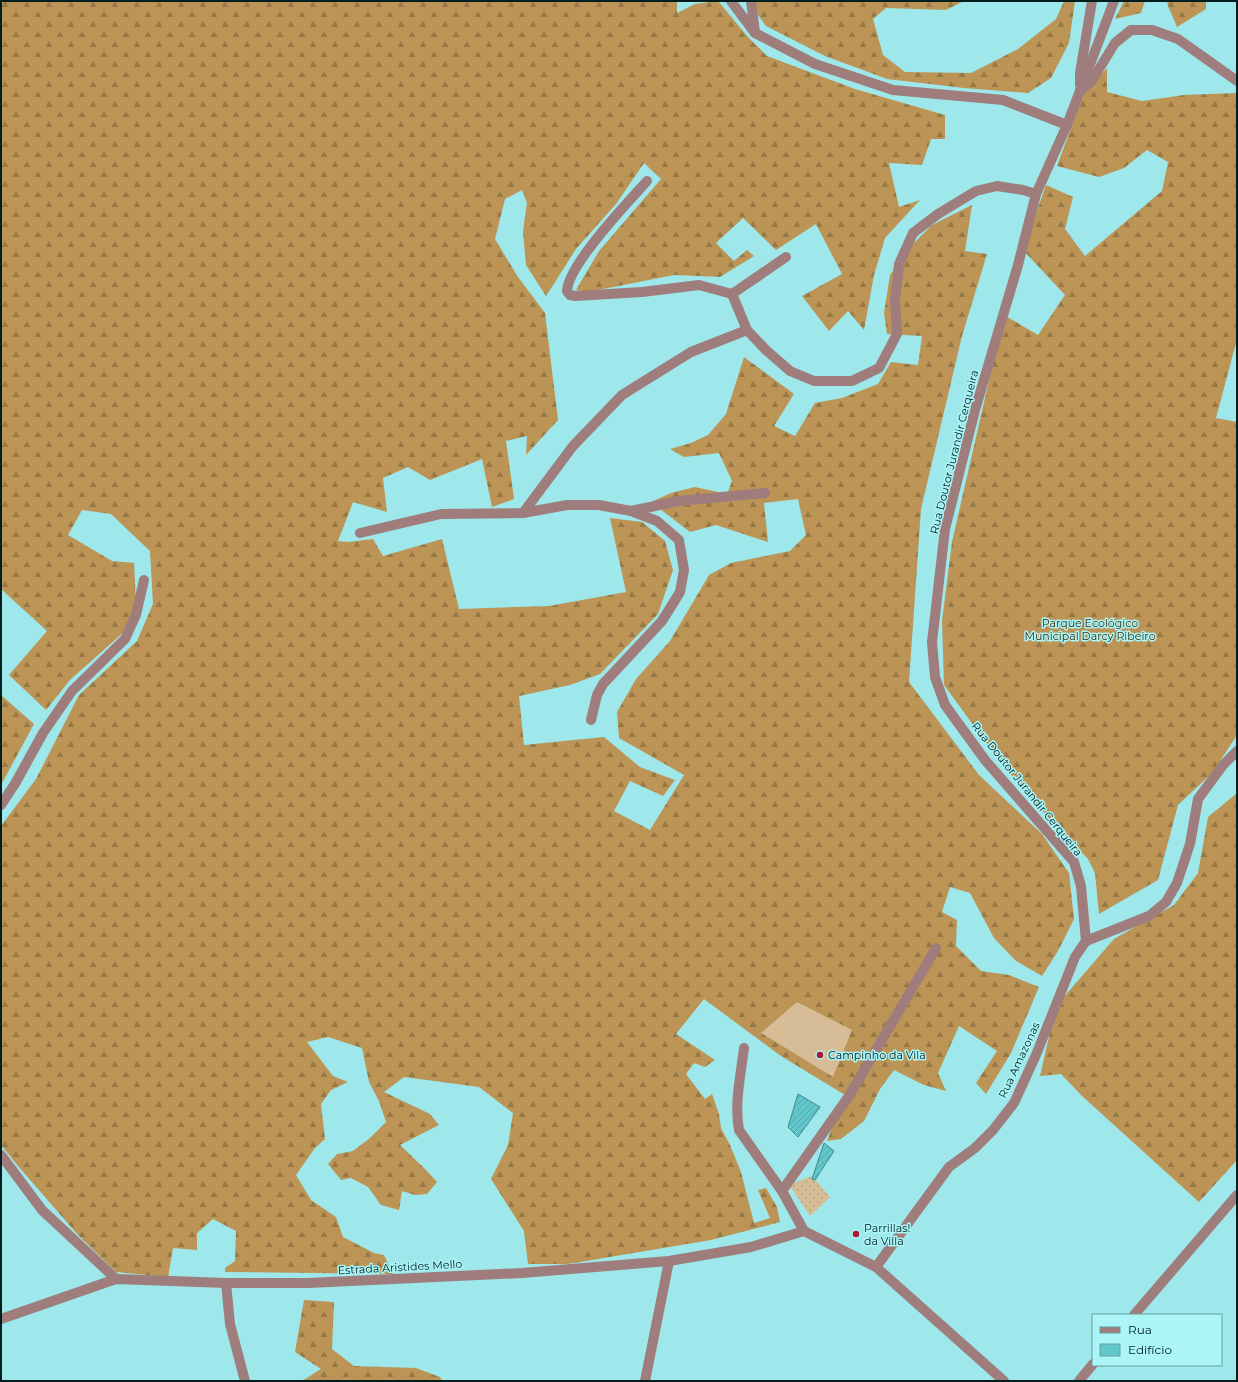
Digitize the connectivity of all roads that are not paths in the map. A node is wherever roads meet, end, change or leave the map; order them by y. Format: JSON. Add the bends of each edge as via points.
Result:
{"nodes":[{"id":1,"x":731,"y":1,"type":"edge"},
{"id":2,"x":752,"y":1,"type":"edge"},
{"id":3,"x":1092,"y":1,"type":"edge"},
{"id":4,"x":1114,"y":1,"type":"edge"},
{"id":5,"x":755,"y":33,"type":"junction"},
{"id":6,"x":1237,"y":81,"type":"edge"},
{"id":7,"x":1080,"y":91,"type":"junction"},
{"id":8,"x":1067,"y":125,"type":"junction"},
{"id":9,"x":647,"y":181,"type":"dead end"},
{"id":10,"x":1036,"y":194,"type":"junction"},
{"id":11,"x":786,"y":257,"type":"dead end"},
{"id":12,"x":732,"y":294,"type":"junction"},
{"id":13,"x":746,"y":330,"type":"junction"},
{"id":14,"x":765,"y":493,"type":"dead end"},
{"id":15,"x":631,"y":510,"type":"junction"},
{"id":16,"x":522,"y":513,"type":"junction"},
{"id":17,"x":360,"y":533,"type":"dead end"},
{"id":18,"x":144,"y":580,"type":"dead end"},
{"id":19,"x":591,"y":720,"type":"dead end"},
{"id":20,"x":1237,"y":751,"type":"edge"},
{"id":21,"x":1,"y":805,"type":"edge"},
{"id":22,"x":1086,"y":941,"type":"junction"},
{"id":23,"x":936,"y":948,"type":"dead end"},
{"id":24,"x":744,"y":1048,"type":"dead end"},
{"id":25,"x":1,"y":1155,"type":"edge"},
{"id":26,"x":782,"y":1191,"type":"junction"},
{"id":27,"x":1237,"y":1195,"type":"edge"},
{"id":28,"x":804,"y":1231,"type":"junction"},
{"id":29,"x":669,"y":1261,"type":"junction"},
{"id":30,"x":876,"y":1267,"type":"junction"},
{"id":31,"x":116,"y":1279,"type":"junction"},
{"id":32,"x":226,"y":1283,"type":"junction"},
{"id":33,"x":1135,"y":1314,"type":"edge"},
{"id":34,"x":1,"y":1319,"type":"edge"},
{"id":35,"x":1092,"y":1365,"type":"edge"},
{"id":36,"x":245,"y":1381,"type":"edge"},
{"id":37,"x":645,"y":1381,"type":"edge"},
{"id":38,"x":1004,"y":1381,"type":"edge"},
{"id":39,"x":1079,"y":1381,"type":"edge"}],
"edges":[{"from":1,"to":5,"type":"street"},
{"from":2,"to":5,"type":"street"},
{"from":3,"to":7,"type":"street","via":[[1080,73]]},
{"from":4,"to":7,"type":"street","name":"Rua Doutor Jurandir Cerqueira"},
{"from":5,"to":8,"type":"street","via":[[815,64],[893,90],[1004,100]]},
{"from":6,"to":7,"type":"street","via":[[1178,39],[1152,30],[1131,30],[1115,43],[1091,82]]},
{"from":7,"to":8,"type":"street","name":"Rua Doutor Jurandir Cerqueira"},
{"from":8,"to":10,"type":"street","name":"Rua Doutor Jurandir Cerqueira"},
{"from":9,"to":12,"type":"street","via":[[591,245],[569,280],[567,291],[570,295],[642,292],[698,285]]},
{"from":10,"to":13,"type":"street","via":[[997,186],[976,191],[913,233],[898,264],[895,300],[897,334],[879,368],[852,381],[814,381],[790,371]]},
{"from":10,"to":22,"type":"street","name":"Rua Doutor Jurandir Cerqueira","via":[[975,410],[945,529],[932,642],[935,677],[945,705],[985,760],[1074,862],[1081,886]]},
{"from":11,"to":12,"type":"street"},
{"from":12,"to":13,"type":"street"},
{"from":13,"to":16,"type":"street","via":[[691,352],[622,395],[572,446]]},
{"from":14,"to":15,"type":"street","via":[[679,500]]},
{"from":15,"to":16,"type":"street","via":[[567,504]]},
{"from":15,"to":19,"type":"street","via":[[657,521],[679,540],[684,570],[680,592],[662,621],[603,684]]},
{"from":16,"to":17,"type":"street","via":[[441,514]]},
{"from":18,"to":21,"type":"street","via":[[136,615],[125,638],[72,691],[43,733]]},
{"from":20,"to":22,"type":"street","via":[[1223,765],[1198,800],[1190,844],[1178,883],[1166,902],[1149,916]]},
{"from":22,"to":30,"type":"street","name":"Rua Amazonas","via":[[1075,957],[1014,1103],[994,1130],[950,1168]]},
{"from":23,"to":26,"type":"street","via":[[849,1096]]},
{"from":24,"to":26,"type":"street","via":[[737,1105],[739,1130]]},
{"from":25,"to":31,"type":"street","via":[[42,1210]]},
{"from":26,"to":28,"type":"street"},
{"from":27,"to":33,"type":"street"},
{"from":28,"to":29,"type":"street","name":"Estrada Aristides Mello","via":[[751,1248]]},
{"from":28,"to":30,"type":"street"},
{"from":29,"to":32,"type":"street","name":"Estrada Aristides Mello","via":[[498,1274],[308,1283]]},
{"from":29,"to":37,"type":"street"},
{"from":30,"to":38,"type":"street"},
{"from":31,"to":32,"type":"street","name":"Estrada Aristides Mello"},
{"from":31,"to":34,"type":"street","name":"Estrada Aristides Mello"},
{"from":32,"to":36,"type":"street","via":[[230,1324]]},
{"from":35,"to":39,"type":"street"}]}
